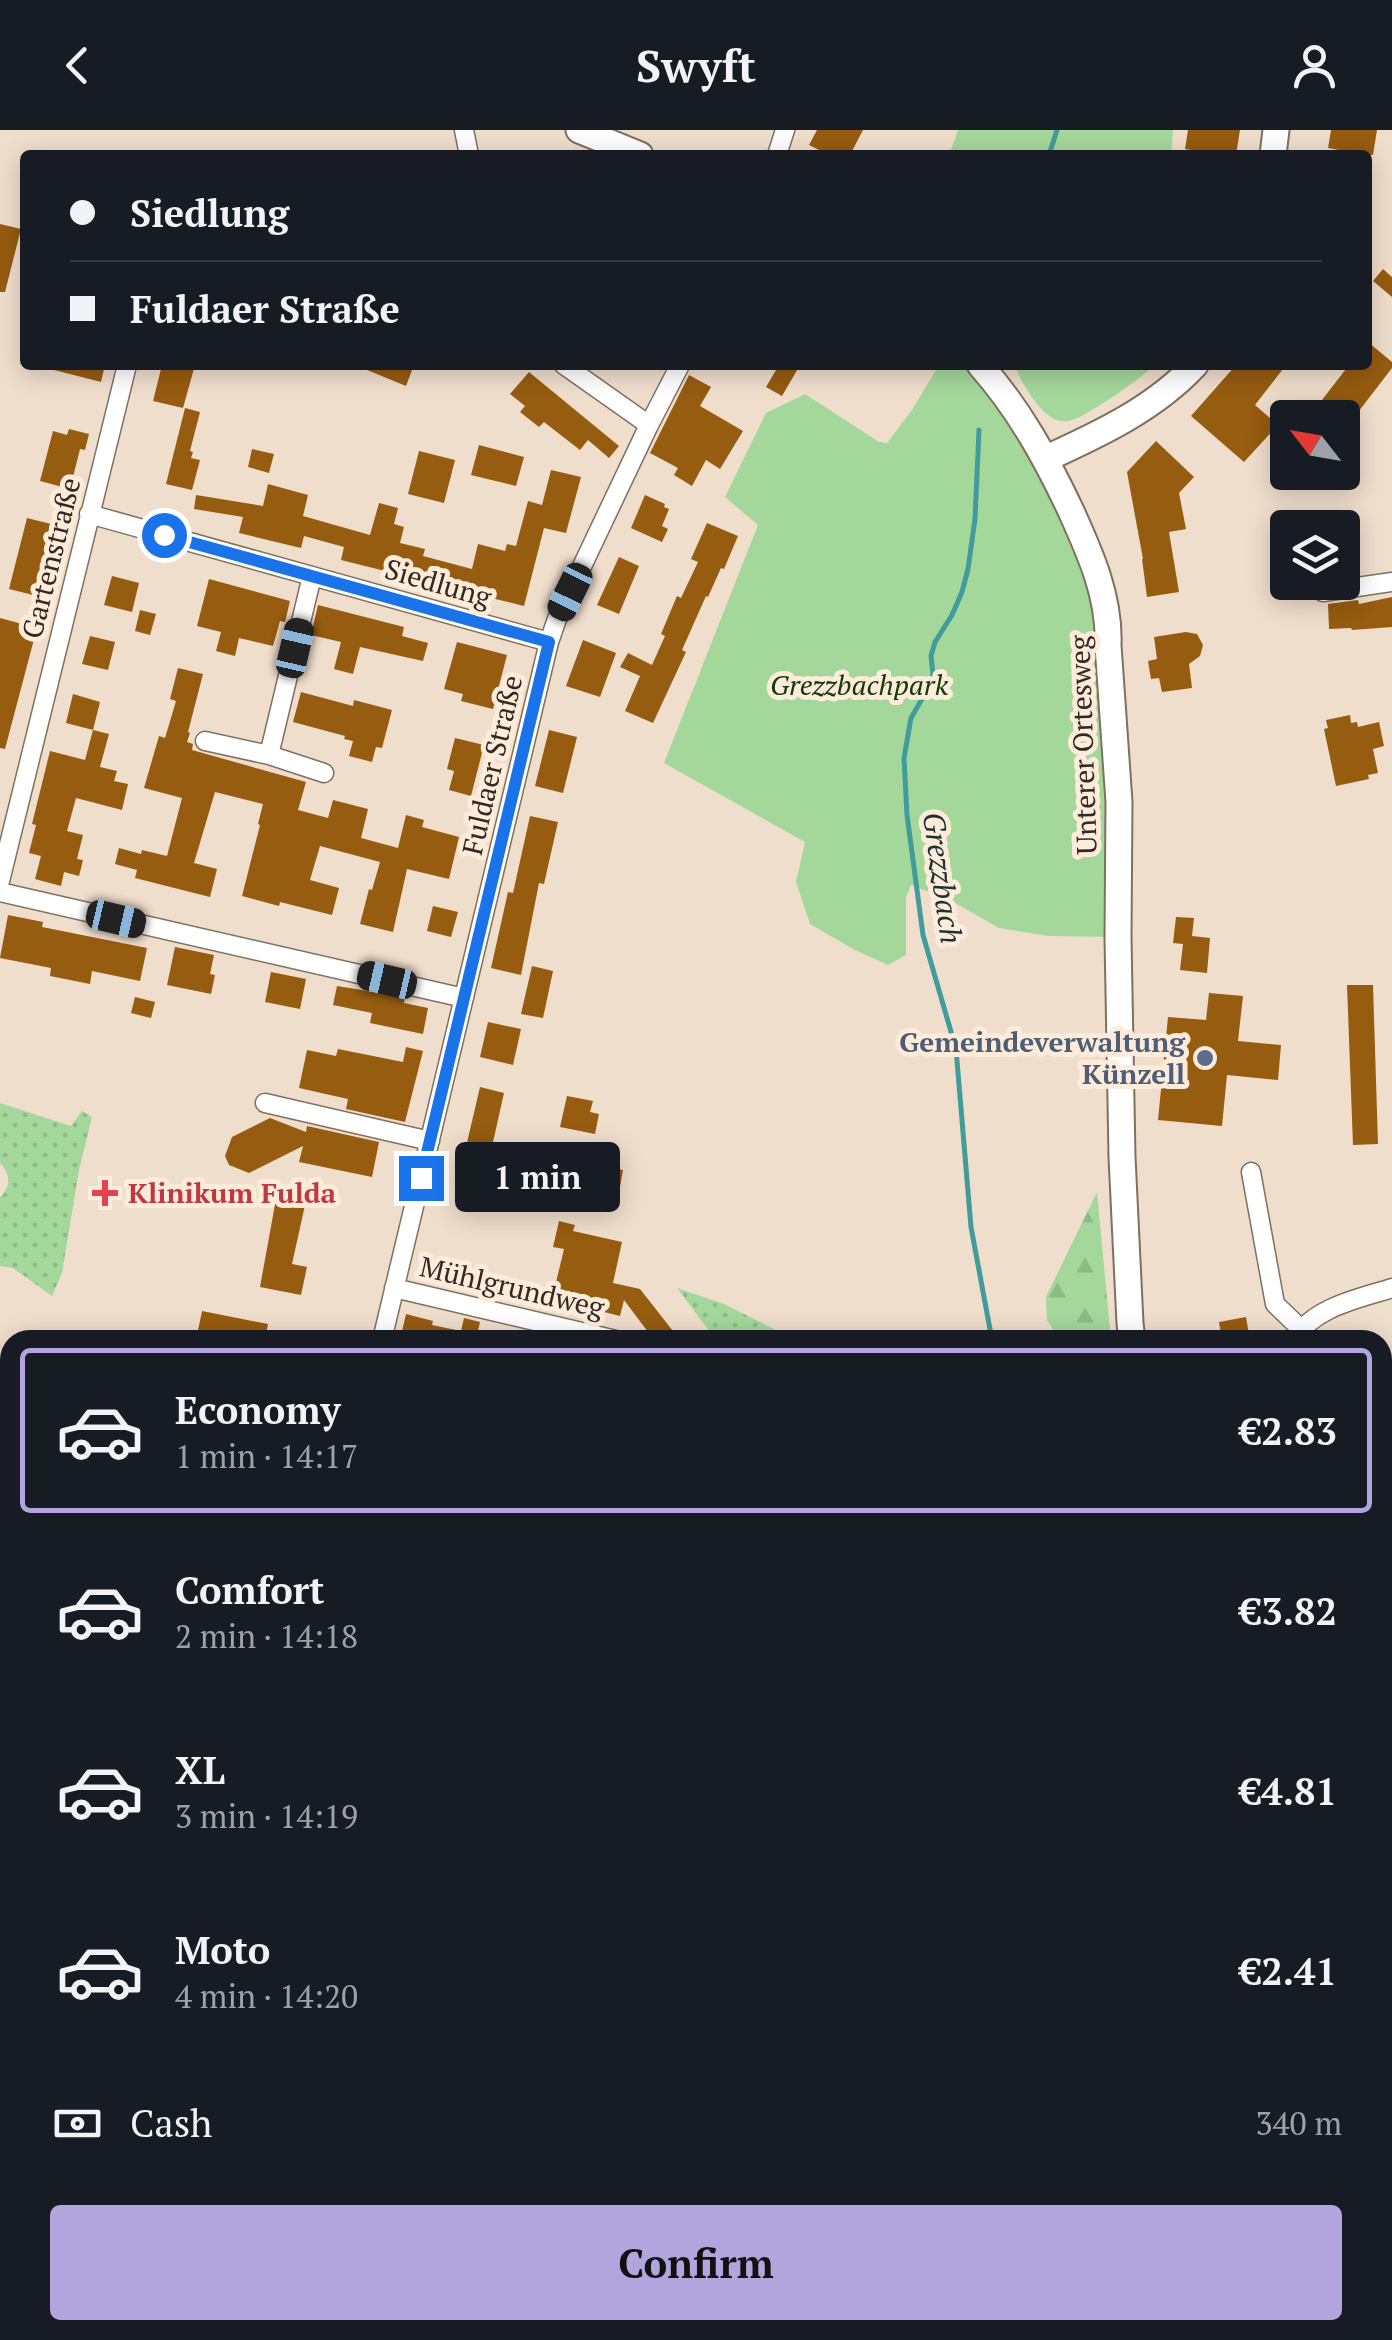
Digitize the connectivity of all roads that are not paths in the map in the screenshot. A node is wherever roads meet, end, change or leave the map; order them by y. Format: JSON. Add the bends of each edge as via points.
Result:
{"nodes":[{"id":1,"x":579,"y":130,"type":"edge"},
{"id":2,"x":628,"y":150,"type":"edge"},
{"id":3,"x":125,"y":370,"type":"edge"},
{"id":4,"x":571,"y":370,"type":"edge"},
{"id":5,"x":677,"y":370,"type":"edge"},
{"id":6,"x":984,"y":370,"type":"edge"},
{"id":7,"x":1190,"y":370,"type":"edge"},
{"id":8,"x":649,"y":425,"type":"junction"},
{"id":9,"x":1047,"y":458,"type":"junction"},
{"id":10,"x":89,"y":514,"type":"junction"},
{"id":11,"x":312,"y":576,"type":"junction"},
{"id":12,"x":1392,"y":582,"type":"edge"},
{"id":13,"x":1360,"y":587,"type":"edge"},
{"id":14,"x":549,"y":642,"type":"junction"},
{"id":15,"x":205,"y":741,"type":"dead end"},
{"id":16,"x":269,"y":756,"type":"junction"},
{"id":17,"x":324,"y":773,"type":"dead end"},
{"id":18,"x":0,"y":880,"type":"edge"},
{"id":19,"x":0,"y":892,"type":"edge"},
{"id":20,"x":464,"y":998,"type":"junction"},
{"id":21,"x":265,"y":1103,"type":"dead end"},
{"id":22,"x":430,"y":1141,"type":"junction"},
{"id":23,"x":1251,"y":1172,"type":"dead end"},
{"id":24,"x":394,"y":1288,"type":"junction"},
{"id":25,"x":1392,"y":1288,"type":"edge"},
{"id":26,"x":384,"y":1330,"type":"edge"},
{"id":27,"x":573,"y":1330,"type":"edge"},
{"id":28,"x":1131,"y":1330,"type":"edge"},
{"id":29,"x":1294,"y":1330,"type":"edge"},
{"id":30,"x":1302,"y":1330,"type":"edge"}],
"edges":[{"from":1,"to":2,"type":"main road"},
{"from":3,"to":10,"type":"street","name":"Gartenstraße"},
{"from":4,"to":8,"type":"street"},
{"from":5,"to":8,"type":"street","name":"Fuldaer Straße"},
{"from":6,"to":9,"type":"main road","name":"Unterer Ortesweg"},
{"from":7,"to":9,"type":"main road","via":[[1106,431]]},
{"from":8,"to":14,"type":"street","name":"Fuldaer Straße"},
{"from":9,"to":28,"type":"main road","name":"Unterer Ortesweg","via":[[1096,567],[1109,625]]},
{"from":10,"to":11,"type":"street","name":"Siedlung"},
{"from":10,"to":18,"type":"street","name":"Gartenstraße"},
{"from":11,"to":14,"type":"street","name":"Siedlung"},
{"from":11,"to":16,"type":"street"},
{"from":12,"to":13,"type":"street"},
{"from":14,"to":20,"type":"street","name":"Fuldaer Straße"},
{"from":15,"to":16,"type":"street"},
{"from":16,"to":17,"type":"street"},
{"from":19,"to":20,"type":"street"},
{"from":20,"to":22,"type":"street","name":"Fuldaer Straße"},
{"from":21,"to":22,"type":"street"},
{"from":22,"to":24,"type":"street","name":"Fuldaer Straße"},
{"from":23,"to":29,"type":"street","via":[[1275,1304]]},
{"from":24,"to":26,"type":"street","name":"Fuldaer Straße"},
{"from":24,"to":27,"type":"street","name":"Mühlgrundweg"},
{"from":25,"to":30,"type":"street","via":[[1333,1307]]}]}
